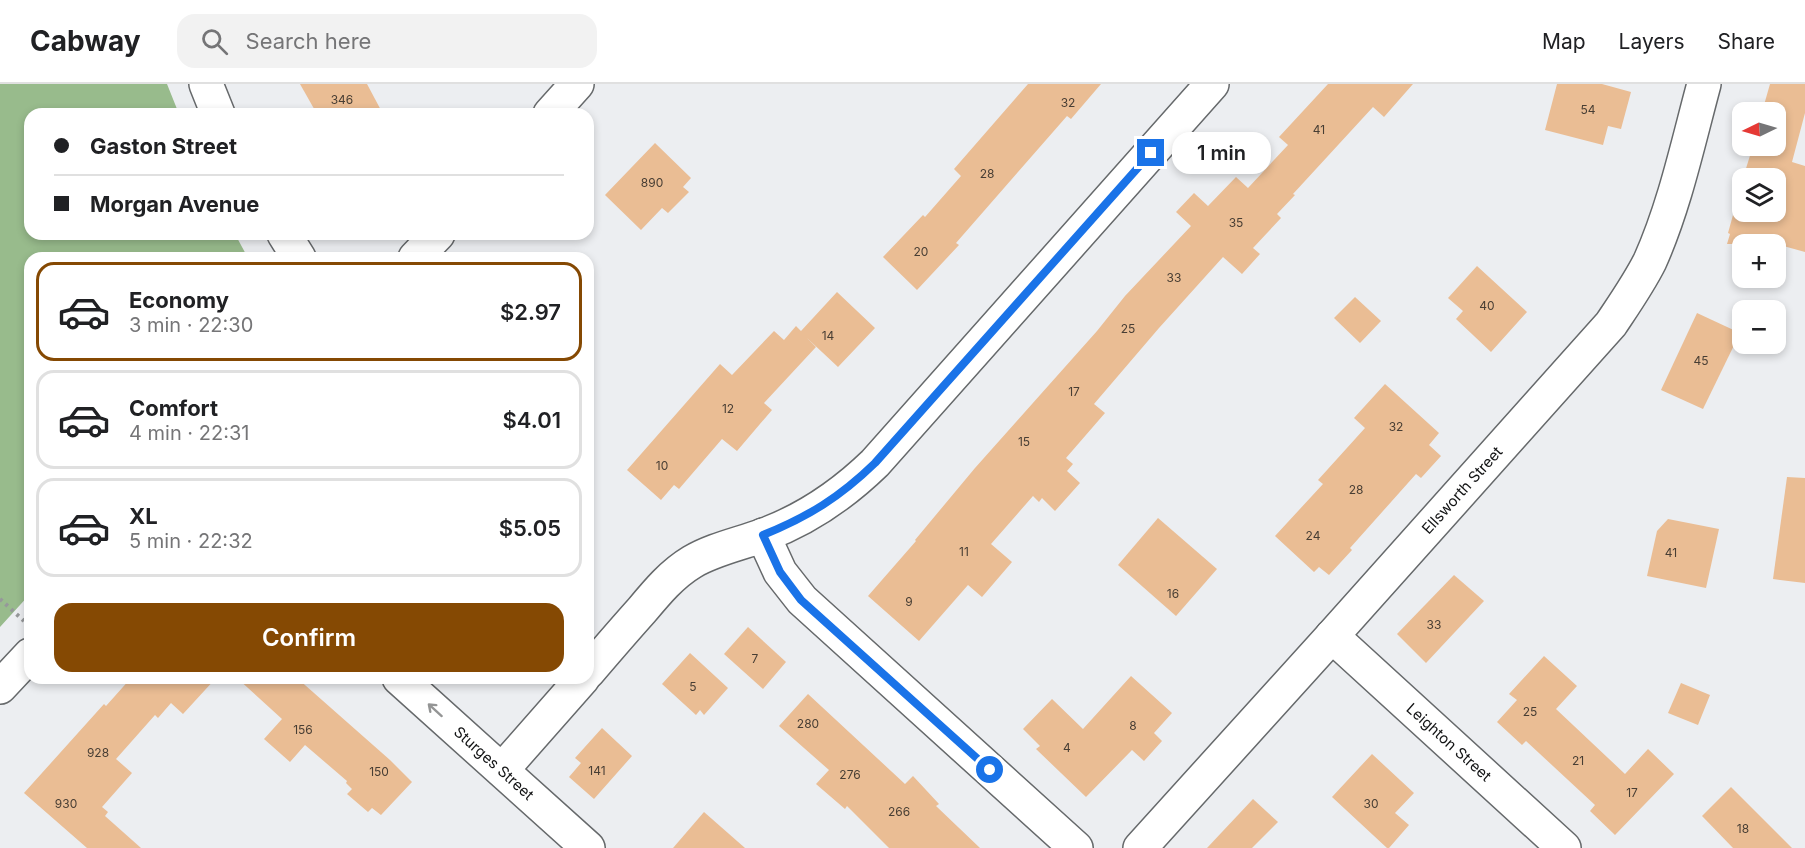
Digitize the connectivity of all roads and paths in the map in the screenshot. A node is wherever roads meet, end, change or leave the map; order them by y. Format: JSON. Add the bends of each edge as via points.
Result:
{"nodes":[{"id":1,"x":206,"y":84,"type":"edge"},
{"id":2,"x":577,"y":84,"type":"edge"},
{"id":3,"x":1212,"y":84,"type":"edge"},
{"id":4,"x":1704,"y":84,"type":"edge"},
{"id":5,"x":216,"y":108,"type":"edge"},
{"id":6,"x":555,"y":108,"type":"edge"},
{"id":7,"x":432,"y":240,"type":"edge"},
{"id":8,"x":421,"y":252,"type":"edge"},
{"id":9,"x":763,"y":535,"type":"junction"},
{"id":10,"x":0,"y":599,"type":"edge"},
{"id":11,"x":24,"y":621,"type":"edge"},
{"id":12,"x":1332,"y":636,"type":"junction"},
{"id":13,"x":24,"y":662,"type":"edge"},
{"id":14,"x":594,"y":665,"type":"edge"},
{"id":15,"x":406,"y":684,"type":"edge"},
{"id":16,"x":578,"y":684,"type":"edge"},
{"id":17,"x":0,"y":687,"type":"edge"},
{"id":18,"x":502,"y":770,"type":"junction"},
{"id":19,"x":588,"y":848,"type":"edge"},
{"id":20,"x":1076,"y":848,"type":"edge"},
{"id":21,"x":1140,"y":848,"type":"edge"},
{"id":22,"x":1564,"y":848,"type":"edge"}],
"edges":[{"from":1,"to":5,"type":"street"},
{"from":2,"to":6,"type":"street"},
{"from":3,"to":9,"type":"street","via":[[875,463],[824,506]]},
{"from":4,"to":12,"type":"street","name":"Ellsworth Street","via":[[1664,228],[1649,262],[1611,324]]},
{"from":7,"to":8,"type":"street"},
{"from":9,"to":14,"type":"street","via":[[713,552],[674,574]]},
{"from":9,"to":20,"type":"street","via":[[777,567],[801,600]]},
{"from":10,"to":11,"type":"path"},
{"from":12,"to":21,"type":"street","name":"Ellsworth Street"},
{"from":12,"to":22,"type":"street","name":"Leighton Street"},
{"from":13,"to":17,"type":"street"},
{"from":18,"to":15,"type":"street","name":"Sturges Street","one_way":true},
{"from":16,"to":18,"type":"street"},
{"from":18,"to":19,"type":"street","name":"Sturges Street"}]}
